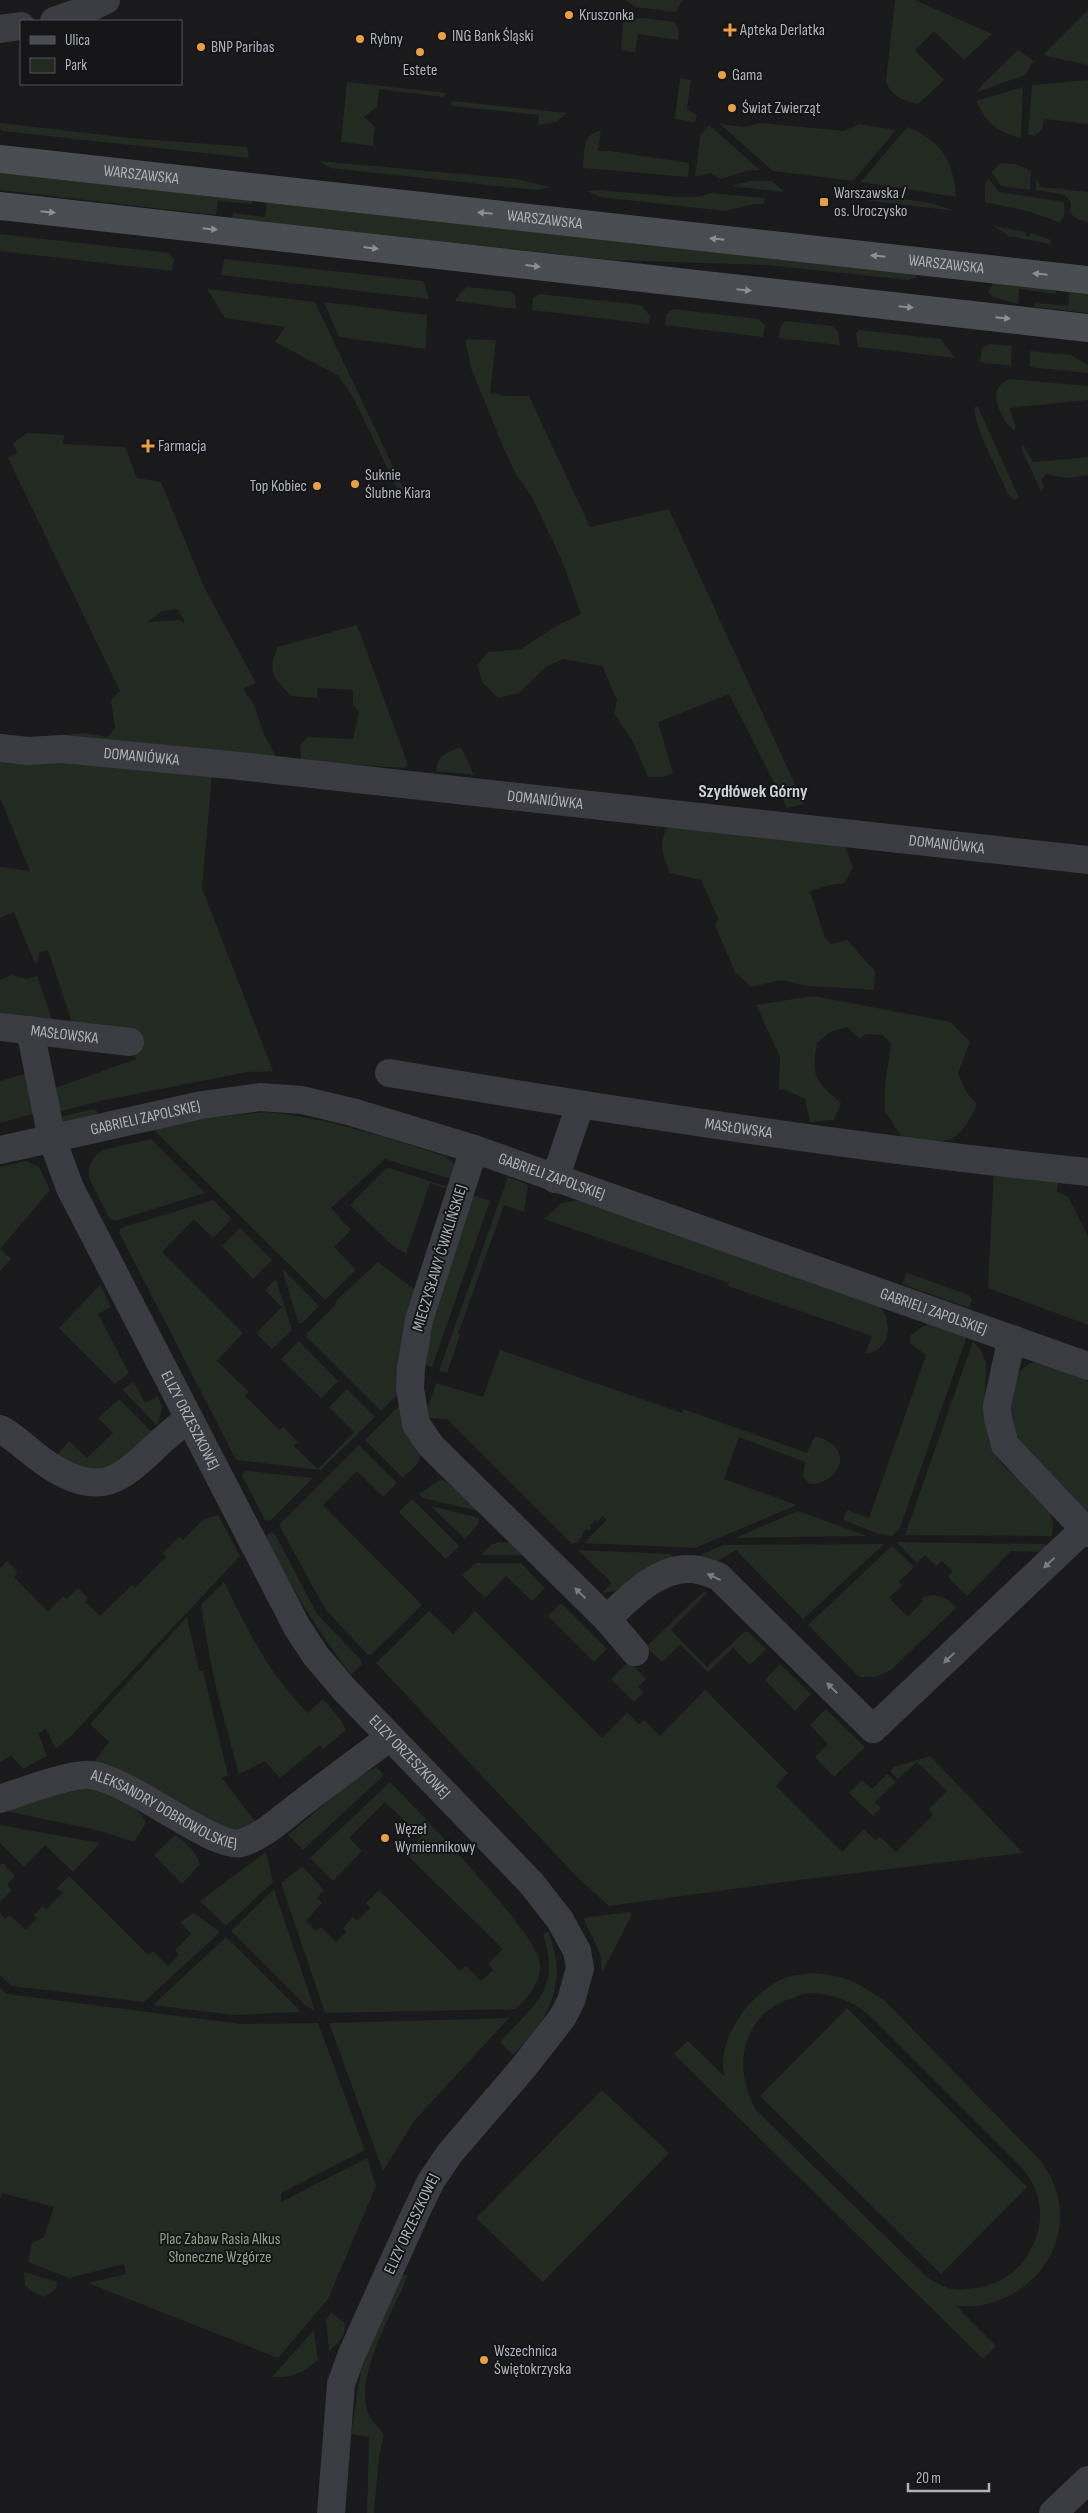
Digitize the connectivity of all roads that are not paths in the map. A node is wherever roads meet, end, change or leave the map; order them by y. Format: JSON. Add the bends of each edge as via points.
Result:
{"nodes":[{"id":1,"x":106,"y":0,"type":"edge"},
{"id":2,"x":57,"y":20,"type":"edge"},
{"id":3,"x":20,"y":26,"type":"edge"},
{"id":4,"x":0,"y":29,"type":"edge"},
{"id":5,"x":0,"y":159,"type":"edge"},
{"id":6,"x":0,"y":206,"type":"edge"},
{"id":7,"x":1088,"y":280,"type":"edge"},
{"id":8,"x":1088,"y":328,"type":"edge"},
{"id":9,"x":0,"y":748,"type":"edge"},
{"id":10,"x":1088,"y":860,"type":"edge"},
{"id":11,"x":0,"y":1027,"type":"edge"},
{"id":12,"x":30,"y":1030,"type":"junction"},
{"id":13,"x":130,"y":1042,"type":"dead end"},
{"id":14,"x":389,"y":1073,"type":"dead end"},
{"id":15,"x":580,"y":1105,"type":"junction"},
{"id":16,"x":52,"y":1139,"type":"junction"},
{"id":17,"x":474,"y":1149,"type":"junction"},
{"id":18,"x":0,"y":1150,"type":"edge"},
{"id":19,"x":1088,"y":1172,"type":"edge"},
{"id":20,"x":556,"y":1179,"type":"junction"},
{"id":21,"x":1013,"y":1338,"type":"junction"},
{"id":22,"x":1088,"y":1366,"type":"edge"},
{"id":23,"x":189,"y":1418,"type":"junction"},
{"id":24,"x":0,"y":1429,"type":"edge"},
{"id":25,"x":1086,"y":1531,"type":"edge"},
{"id":26,"x":607,"y":1619,"type":"junction"},
{"id":27,"x":635,"y":1652,"type":"dead end"},
{"id":28,"x":389,"y":1738,"type":"junction"},
{"id":29,"x":0,"y":1799,"type":"edge"},
{"id":30,"x":1088,"y":2480,"type":"edge"},
{"id":31,"x":331,"y":2513,"type":"edge"},
{"id":32,"x":1053,"y":2513,"type":"edge"}],
"edges":[{"from":1,"to":2,"type":"street"},
{"from":3,"to":4,"type":"street"},
{"from":7,"to":5,"type":"main road","name":"WARSZAWSKA","one_way":true},
{"from":6,"to":8,"type":"main road","one_way":true},
{"from":9,"to":10,"type":"street","name":"DOMANIÓWKA","via":[[28,751],[62,749],[230,765]]},
{"from":11,"to":12,"type":"street","name":"MASŁOWSKA"},
{"from":12,"to":13,"type":"street","name":"MASŁOWSKA"},
{"from":12,"to":16,"type":"street","name":"ELIZY ORZESZKOWEJ"},
{"from":14,"to":15,"type":"street","name":"MASŁOWSKA"},
{"from":15,"to":19,"type":"street","name":"MASŁOWSKA","via":[[992,1162]]},
{"from":15,"to":20,"type":"street"},
{"from":16,"to":17,"type":"street","name":"GABRIELI ZAPOLSKIEJ","via":[[202,1105],[260,1097],[302,1100],[327,1106]]},
{"from":16,"to":18,"type":"street","name":"GABRIELI ZAPOLSKIEJ"},
{"from":16,"to":23,"type":"street","name":"ELIZY ORZESZKOWEJ","via":[[70,1188]]},
{"from":17,"to":20,"type":"street","name":"GABRIELI ZAPOLSKIEJ"},
{"from":26,"to":17,"type":"street","name":"MIECZYSŁAWY ĆWIKLIŃSKIEJ","one_way":true,"via":[[430,1446],[416,1424],[410,1389],[419,1320]]},
{"from":20,"to":21,"type":"street","name":"GABRIELI ZAPOLSKIEJ"},
{"from":21,"to":22,"type":"street","name":"GABRIELI ZAPOLSKIEJ"},
{"from":21,"to":25,"type":"street","via":[[998,1406],[1005,1445]]},
{"from":23,"to":24,"type":"street","via":[[127,1472],[98,1484],[82,1482],[54,1469]]},
{"from":23,"to":28,"type":"street","name":"ELIZY ORZESZKOWEJ","via":[[297,1627],[322,1663]]},
{"from":25,"to":26,"type":"street","one_way":true,"via":[[873,1729],[718,1576],[691,1569],[666,1573],[636,1592]]},
{"from":26,"to":27,"type":"street","name":"MIECZYSŁAWY ĆWIKLIŃSKIEJ"},
{"from":28,"to":29,"type":"street","name":"ALEKSANDRY DOBROWOLSKIEJ","via":[[277,1822],[240,1843],[230,1844],[213,1837],[156,1803],[92,1775],[78,1776]]},
{"from":28,"to":31,"type":"street","name":"ELIZY ORZESZKOWEJ","via":[[532,1884],[560,1920],[577,1951],[580,1968],[571,2001],[562,2018],[439,2167],[409,2228],[341,2384]]},
{"from":30,"to":32,"type":"street"}]}
